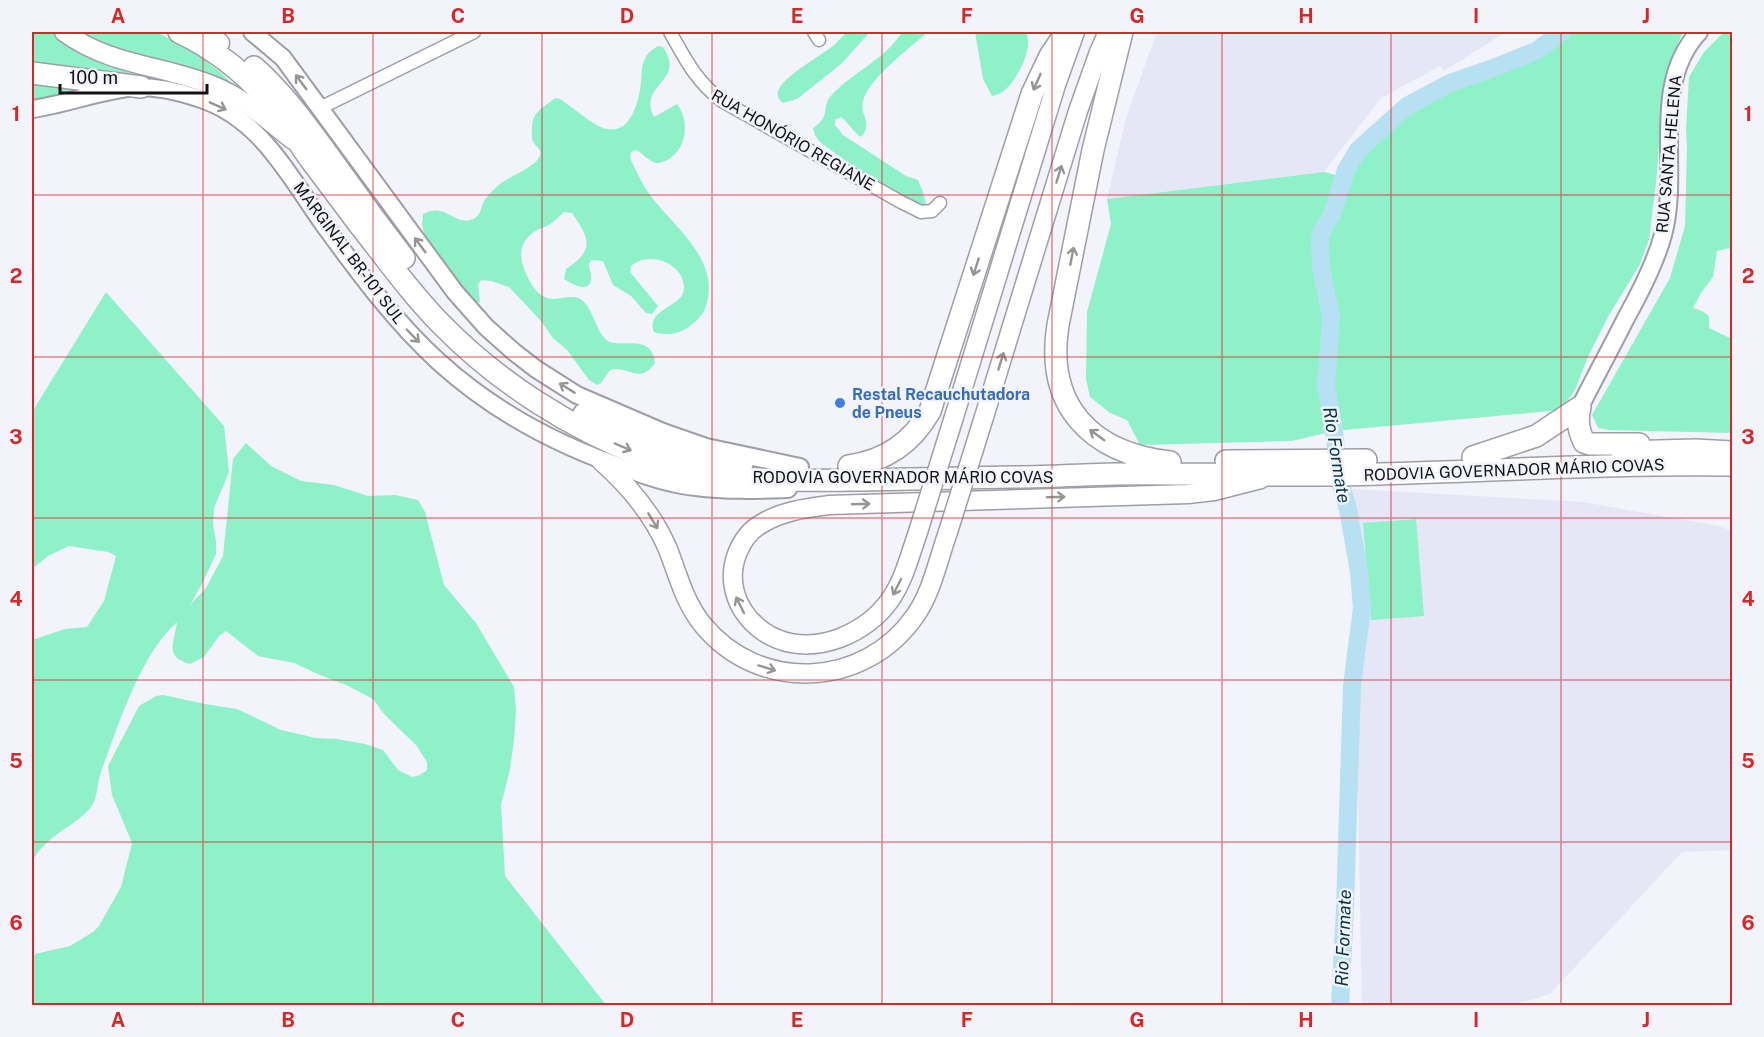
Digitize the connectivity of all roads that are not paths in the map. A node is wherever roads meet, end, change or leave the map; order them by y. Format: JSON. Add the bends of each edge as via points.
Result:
{"nodes":[{"id":1,"x":64,"y":32,"type":"edge"},
{"id":2,"x":179,"y":32,"type":"edge"},
{"id":3,"x":201,"y":32,"type":"edge"},
{"id":4,"x":252,"y":32,"type":"edge"},
{"id":5,"x":265,"y":32,"type":"edge"},
{"id":6,"x":474,"y":32,"type":"edge"},
{"id":7,"x":670,"y":32,"type":"edge"},
{"id":8,"x":1066,"y":32,"type":"edge"},
{"id":9,"x":1075,"y":32,"type":"edge"},
{"id":10,"x":1108,"y":32,"type":"edge"},
{"id":11,"x":1122,"y":32,"type":"edge"},
{"id":12,"x":1131,"y":32,"type":"edge"},
{"id":13,"x":1699,"y":32,"type":"edge"},
{"id":14,"x":459,"y":35,"type":"edge"},
{"id":15,"x":214,"y":37,"type":"edge"},
{"id":16,"x":283,"y":58,"type":"junction"},
{"id":17,"x":32,"y":73,"type":"edge"},
{"id":18,"x":141,"y":87,"type":"junction"},
{"id":19,"x":1106,"y":94,"type":"junction"},
{"id":20,"x":320,"y":108,"type":"junction"},
{"id":21,"x":32,"y":109,"type":"edge"},
{"id":22,"x":319,"y":149,"type":"junction"},
{"id":23,"x":292,"y":178,"type":"junction"},
{"id":24,"x":384,"y":197,"type":"junction"},
{"id":25,"x":939,"y":203,"type":"dead end"},
{"id":26,"x":364,"y":218,"type":"junction"},
{"id":27,"x":324,"y":225,"type":"junction"},
{"id":28,"x":1580,"y":407,"type":"junction"},
{"id":29,"x":1473,"y":458,"type":"junction"},
{"id":30,"x":601,"y":461,"type":"junction"},
{"id":31,"x":1731,"y":461,"type":"edge"},
{"id":32,"x":1170,"y":462,"type":"junction"},
{"id":33,"x":849,"y":466,"type":"junction"},
{"id":34,"x":800,"y":467,"type":"junction"},
{"id":35,"x":1301,"y":467,"type":"junction"},
{"id":36,"x":1376,"y":467,"type":"junction"},
{"id":37,"x":1277,"y":475,"type":"junction"},
{"id":38,"x":833,"y":480,"type":"junction"}],
"edges":[{"from":1,"to":22,"type":"main road","via":[[110,57],[192,78],[235,95]]},
{"from":2,"to":22,"type":"highway","name":"RODOVIA GOVERNADOR MÁRIO COVAS","via":[[241,72]]},
{"from":3,"to":15,"type":"highway","name":"RODOVIA GOVERNADOR MÁRIO COVAS"},
{"from":4,"to":16,"type":"main road"},
{"from":5,"to":16,"type":"street"},
{"from":6,"to":14,"type":"street"},
{"from":7,"to":25,"type":"street","name":"RUA HONÓRIO REGIANE","via":[[697,78],[722,101],[921,212],[932,211]]},
{"from":8,"to":33,"type":"highway","one_way":true,"via":[[1032,94],[930,411],[901,446],[871,462]]},
{"from":9,"to":37,"type":"main road","one_way":true,"bridge":true,"via":[[1056,85],[954,417],[918,532],[890,600],[866,624],[846,636],[812,644],[770,636],[754,624],[738,602],[733,585],[734,567],[744,541],[763,522],[795,511],[829,505],[1203,493]]},
{"from":30,"to":10,"type":"main road","one_way":true,"bridge":true,"via":[[649,515],[667,548],[686,600],[702,624],[733,653],[759,666],[815,674],[842,669],[889,645],[908,626],[928,591],[1078,111]]},
{"from":11,"to":19,"type":"highway"},
{"from":12,"to":19,"type":"main road"},
{"from":13,"to":28,"type":"main road","name":"RUA SANTA HELENA","via":[[1685,49],[1674,80],[1664,233],[1650,273]]},
{"from":14,"to":20,"type":"street"},
{"from":15,"to":22,"type":"highway","name":"RODOVIA GOVERNADOR MÁRIO COVAS","via":[[275,86],[301,117]]},
{"from":20,"to":16,"type":"main road","one_way":true},
{"from":17,"to":18,"type":"highway"},
{"from":18,"to":21,"type":"main road","name":"MARGINAL BR-101 SUL"},
{"from":18,"to":23,"type":"main road","name":"MARGINAL BR-101 SUL","one_way":true,"via":[[200,98],[228,111],[270,147]]},
{"from":32,"to":19,"type":"highway","one_way":true,"via":[[1129,453],[1093,433],[1068,405],[1057,371],[1058,325]]},
{"from":20,"to":22,"type":"main road"},
{"from":22,"to":23,"type":"main road","via":[[346,150],[347,160],[339,179],[321,188],[310,188]]},
{"from":22,"to":24,"type":"main road"},
{"from":22,"to":26,"type":"highway","name":"RODOVIA GOVERNADOR MÁRIO COVAS","bridge":true},
{"from":23,"to":27,"type":"main road","name":"MARGINAL BR-101 SUL"},
{"from":24,"to":27,"type":"main road","via":[[366,187],[346,189],[330,201]]},
{"from":34,"to":24,"type":"main road","one_way":true,"via":[[706,447],[663,432],[577,395],[536,369],[486,327],[455,292]]},
{"from":26,"to":34,"type":"highway","name":"RODOVIA GOVERNADOR MÁRIO COVAS","via":[[477,341],[562,403],[605,424],[697,457],[751,466]]},
{"from":26,"to":38,"type":"highway","name":"RODOVIA GOVERNADOR MÁRIO COVAS","one_way":true,"via":[[422,303],[466,348],[508,383],[557,414],[603,439],[695,472],[748,479]]},
{"from":27,"to":30,"type":"main road","name":"MARGINAL BR-101 SUL","one_way":true,"via":[[363,278],[439,362],[519,421]]},
{"from":28,"to":29,"type":"highway","via":[[1536,436]]},
{"from":28,"to":31,"type":"highway","via":[[1577,421],[1584,442],[1685,443]]},
{"from":29,"to":31,"type":"highway","name":"RODOVIA GOVERNADOR MÁRIO COVAS","via":[[1695,450]]},
{"from":29,"to":36,"type":"highway","name":"RODOVIA GOVERNADOR MÁRIO COVAS"},
{"from":30,"to":38,"type":"main road","name":"MARGINAL BR-101 SUL","via":[[695,487],[746,491],[808,488]]},
{"from":31,"to":36,"type":"highway","name":"RODOVIA GOVERNADOR MÁRIO COVAS"},
{"from":32,"to":33,"type":"highway","name":"RODOVIA GOVERNADOR MÁRIO COVAS"},
{"from":32,"to":35,"type":"highway","name":"RODOVIA GOVERNADOR MÁRIO COVAS"},
{"from":33,"to":34,"type":"highway","name":"RODOVIA GOVERNADOR MÁRIO COVAS"},
{"from":35,"to":36,"type":"highway","name":"RODOVIA GOVERNADOR MÁRIO COVAS"},
{"from":35,"to":37,"type":"highway","name":"RODOVIA GOVERNADOR MÁRIO COVAS"},
{"from":37,"to":38,"type":"highway","name":"RODOVIA GOVERNADOR MÁRIO COVAS"}]}
